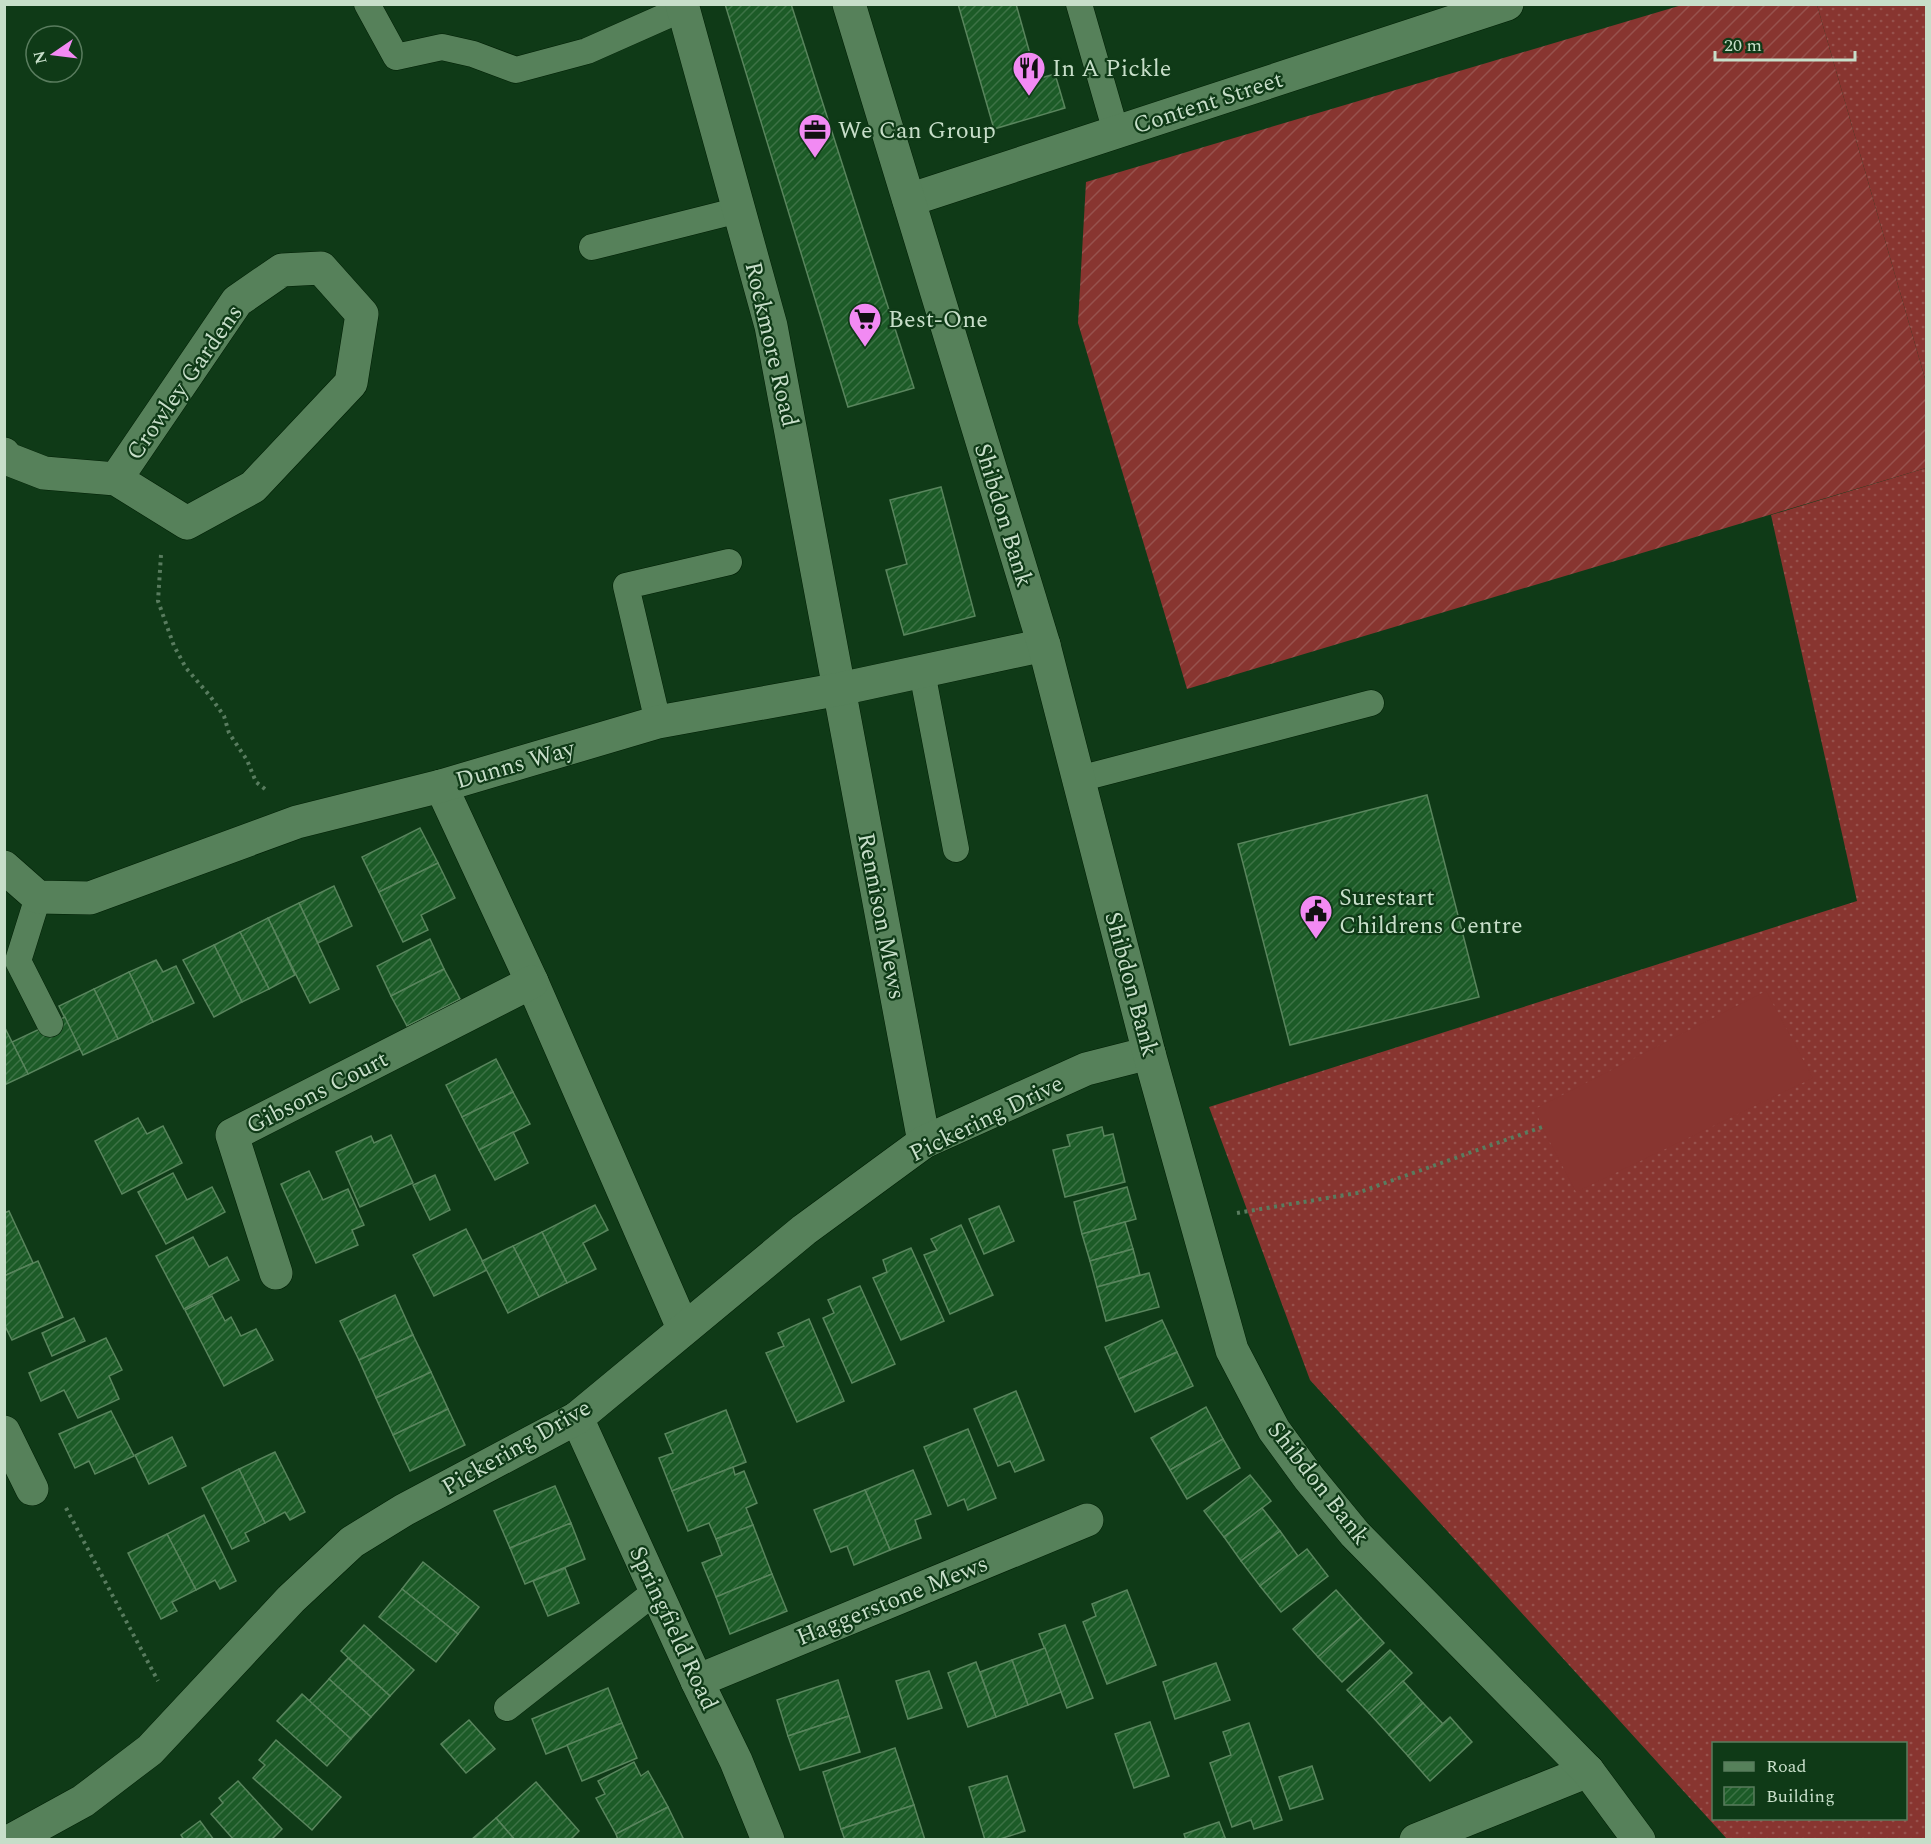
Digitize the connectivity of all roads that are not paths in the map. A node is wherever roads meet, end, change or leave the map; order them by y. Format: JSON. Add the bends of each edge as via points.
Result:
{"nodes":[{"id":1,"x":367,"y":4,"type":"edge"},
{"id":2,"x":849,"y":4,"type":"edge"},
{"id":3,"x":1079,"y":4,"type":"edge"},
{"id":4,"x":1508,"y":4,"type":"edge"},
{"id":5,"x":683,"y":6,"type":"edge"},
{"id":6,"x":1116,"y":132,"type":"junction"},
{"id":7,"x":909,"y":200,"type":"junction"},
{"id":8,"x":740,"y":210,"type":"junction"},
{"id":9,"x":592,"y":247,"type":"dead end"},
{"id":10,"x":4,"y":454,"type":"edge"},
{"id":11,"x":116,"y":479,"type":"junction"},
{"id":12,"x":729,"y":562,"type":"dead end"},
{"id":13,"x":1044,"y":645,"type":"junction"},
{"id":14,"x":922,"y":672,"type":"junction"},
{"id":15,"x":840,"y":689,"type":"junction"},
{"id":16,"x":1371,"y":703,"type":"dead end"},
{"id":17,"x":658,"y":722,"type":"junction"},
{"id":18,"x":1079,"y":779,"type":"junction"},
{"id":19,"x":441,"y":786,"type":"junction"},
{"id":20,"x":956,"y":849,"type":"dead end"},
{"id":21,"x":4,"y":867,"type":"edge"},
{"id":22,"x":38,"y":897,"type":"junction"},
{"id":23,"x":532,"y":982,"type":"junction"},
{"id":24,"x":50,"y":1024,"type":"dead end"},
{"id":25,"x":1149,"y":1053,"type":"junction"},
{"id":26,"x":924,"y":1142,"type":"junction"},
{"id":27,"x":276,"y":1273,"type":"dead end"},
{"id":28,"x":683,"y":1328,"type":"junction"},
{"id":29,"x":577,"y":1418,"type":"junction"},
{"id":30,"x":4,"y":1432,"type":"edge"},
{"id":31,"x":32,"y":1489,"type":"road end"},
{"id":32,"x":1087,"y":1520,"type":"dead end"},
{"id":33,"x":656,"y":1591,"type":"junction"},
{"id":34,"x":697,"y":1681,"type":"junction"},
{"id":35,"x":507,"y":1708,"type":"dead end"},
{"id":36,"x":1588,"y":1770,"type":"junction"},
{"id":37,"x":12,"y":1839,"type":"edge"},
{"id":38,"x":768,"y":1839,"type":"edge"},
{"id":39,"x":1416,"y":1839,"type":"edge"},
{"id":40,"x":1639,"y":1839,"type":"edge"}],
"edges":[{"from":1,"to":5,"type":"lane","via":[[396,57],[442,47],[516,70],[587,51]]},
{"from":2,"to":7,"type":"street","name":"Shibdon Bank"},
{"from":3,"to":6,"type":"lane"},
{"from":4,"to":6,"type":"street","name":"Content Street"},
{"from":5,"to":8,"type":"street","name":"Rockmore Road"},
{"from":6,"to":7,"type":"street","name":"Content Street"},
{"from":7,"to":13,"type":"street","name":"Shibdon Bank"},
{"from":8,"to":9,"type":"lane"},
{"from":8,"to":15,"type":"street","name":"Rockmore Road","via":[[771,326]]},
{"from":10,"to":11,"type":"street","name":"Crowley Gardens","via":[[44,473]]},
{"from":11,"to":11,"type":"street","name":"Crowley Gardens","via":[[237,301],[282,270],[321,268],[362,314],[351,383],[253,487],[187,523]]},
{"from":12,"to":17,"type":"lane","via":[[626,586]]},
{"from":13,"to":14,"type":"street","name":"Dunns Way"},
{"from":13,"to":18,"type":"street","name":"Shibdon Bank"},
{"from":14,"to":15,"type":"street","name":"Dunns Way"},
{"from":14,"to":20,"type":"lane"},
{"from":15,"to":17,"type":"street","name":"Dunns Way"},
{"from":15,"to":26,"type":"street","name":"Rennison Mews"},
{"from":16,"to":18,"type":"lane"},
{"from":17,"to":19,"type":"street","name":"Dunns Way"},
{"from":18,"to":25,"type":"street","name":"Shibdon Bank"},
{"from":19,"to":22,"type":"street","name":"Dunns Way","via":[[297,822],[90,898]]},
{"from":19,"to":23,"type":"street"},
{"from":21,"to":22,"type":"street"},
{"from":22,"to":24,"type":"lane","via":[[18,961]]},
{"from":23,"to":27,"type":"street","name":"Gibsons Court","via":[[232,1135]]},
{"from":23,"to":28,"type":"street"},
{"from":25,"to":26,"type":"street","name":"Pickering Drive","via":[[1086,1069]]},
{"from":25,"to":36,"type":"street","name":"Shibdon Bank","via":[[1232,1350],[1281,1439],[1355,1534]]},
{"from":26,"to":28,"type":"street","name":"Pickering Drive","via":[[804,1230]]},
{"from":28,"to":29,"type":"street","name":"Pickering Drive"},
{"from":29,"to":33,"type":"street","name":"Springfield Road"},
{"from":29,"to":37,"type":"street","name":"Pickering Drive","via":[[352,1542],[291,1599],[150,1750],[83,1802]]},
{"from":30,"to":31,"type":"street"},
{"from":32,"to":34,"type":"street","name":"Haggerstone Mews"},
{"from":33,"to":34,"type":"street","name":"Springfield Road"},
{"from":33,"to":35,"type":"lane"},
{"from":34,"to":38,"type":"street","name":"Springfield Road"},
{"from":36,"to":39,"type":"street"},
{"from":36,"to":40,"type":"street","name":"Shibdon Bank"}]}
